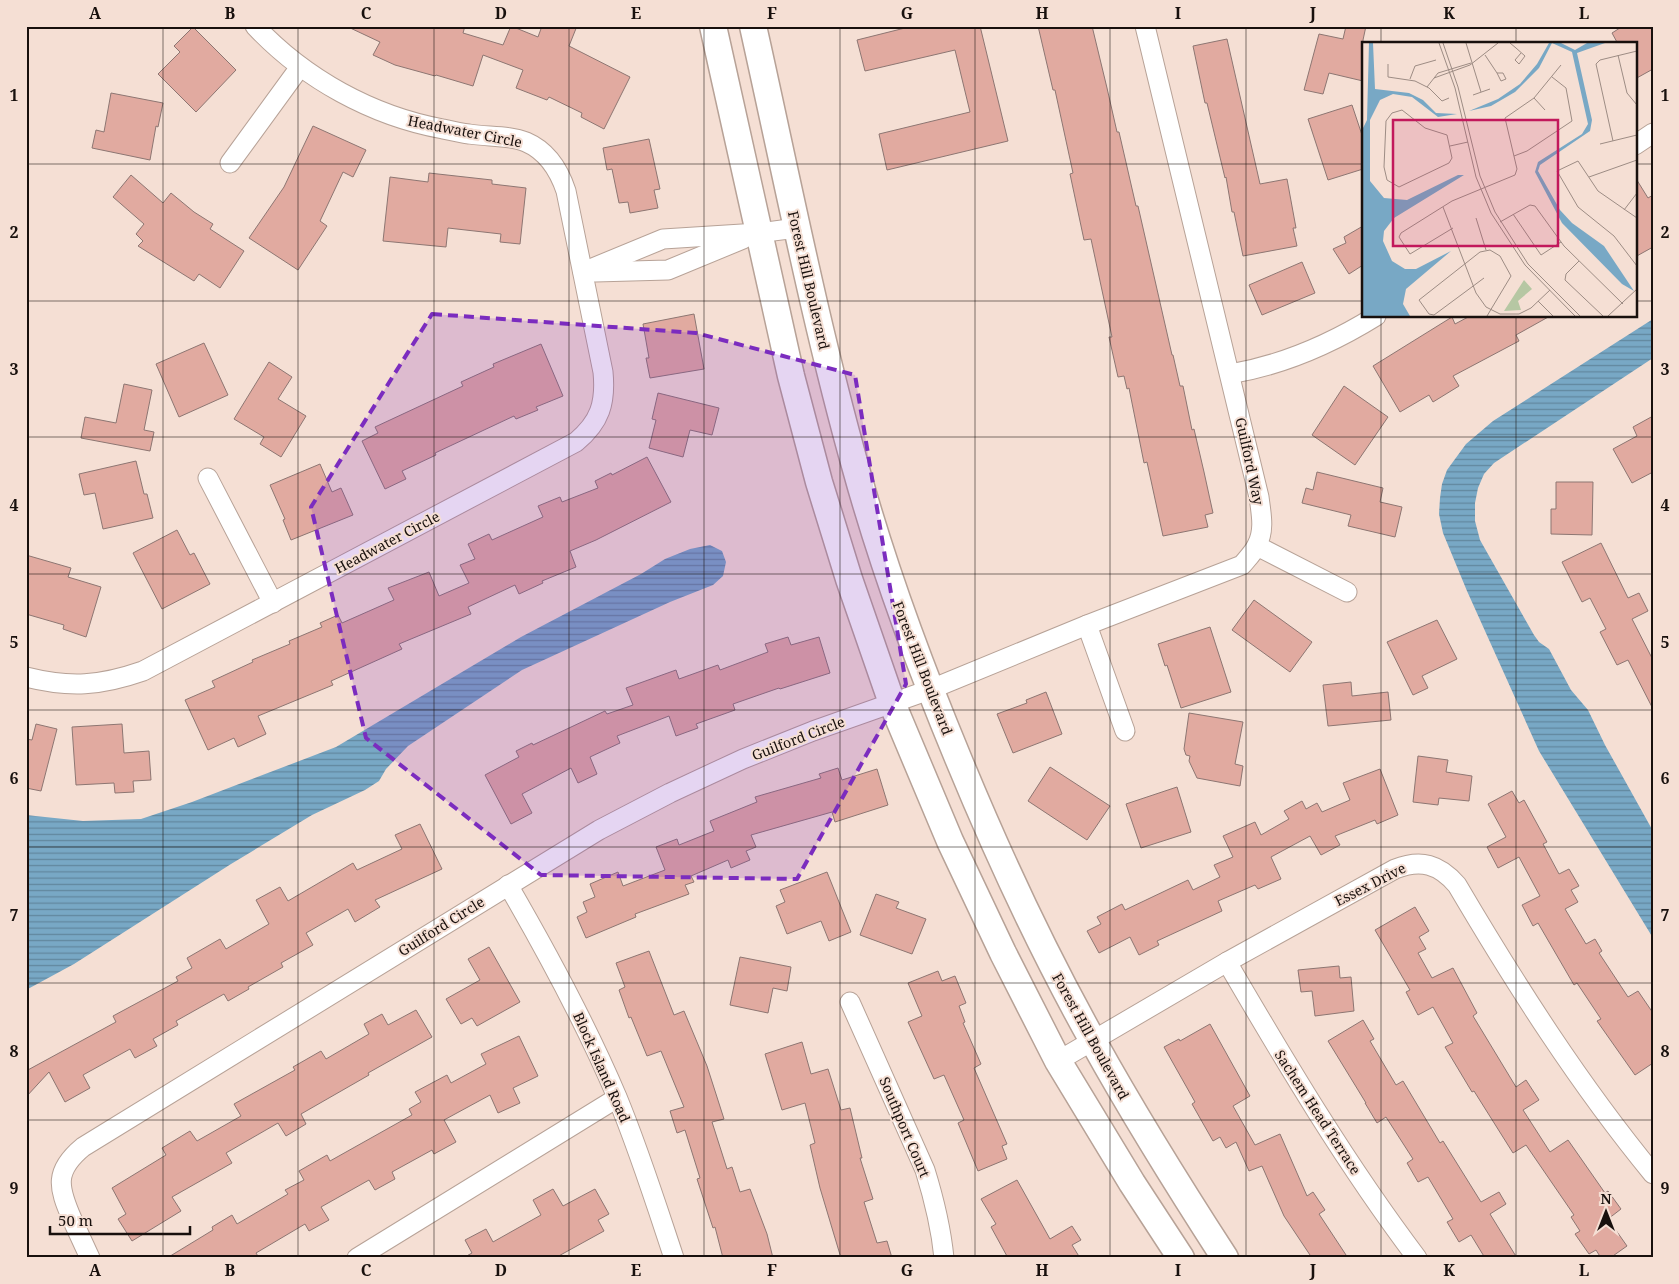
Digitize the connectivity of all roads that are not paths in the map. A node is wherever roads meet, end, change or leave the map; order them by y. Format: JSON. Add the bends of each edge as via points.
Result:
{"nodes":[{"id":1,"x":255,"y":26,"type":"edge"},
{"id":2,"x":713,"y":26,"type":"edge"},
{"id":3,"x":753,"y":26,"type":"edge"},
{"id":4,"x":1145,"y":26,"type":"edge"},
{"id":5,"x":300,"y":67,"type":"junction"},
{"id":6,"x":1653,"y":133,"type":"edge"},
{"id":7,"x":1636,"y":143,"type":"edge"},
{"id":8,"x":230,"y":163,"type":"dead end"},
{"id":9,"x":797,"y":228,"type":"junction"},
{"id":10,"x":758,"y":233,"type":"junction"},
{"id":11,"x":583,"y":272,"type":"junction"},
{"id":12,"x":1372,"y":318,"type":"edge"},
{"id":13,"x":1230,"y":374,"type":"junction"},
{"id":14,"x":208,"y":478,"type":"dead end"},
{"id":15,"x":1257,"y":546,"type":"junction"},
{"id":16,"x":1347,"y":592,"type":"dead end"},
{"id":17,"x":273,"y":603,"type":"junction"},
{"id":18,"x":1087,"y":625,"type":"junction"},
{"id":19,"x":26,"y":677,"type":"edge"},
{"id":20,"x":930,"y":690,"type":"junction"},
{"id":21,"x":892,"y":703,"type":"junction"},
{"id":22,"x":1125,"y":731,"type":"dead end"},
{"id":23,"x":508,"y":885,"type":"junction"},
{"id":24,"x":1226,"y":962,"type":"junction"},
{"id":25,"x":850,"y":1002,"type":"dead end"},
{"id":26,"x":1092,"y":1041,"type":"junction"},
{"id":27,"x":1058,"y":1061,"type":"junction"},
{"id":28,"x":617,"y":1098,"type":"junction"},
{"id":29,"x":1653,"y":1174,"type":"edge"},
{"id":30,"x":90,"y":1258,"type":"edge"},
{"id":31,"x":357,"y":1258,"type":"edge"},
{"id":32,"x":674,"y":1258,"type":"edge"},
{"id":33,"x":944,"y":1258,"type":"edge"},
{"id":34,"x":1181,"y":1258,"type":"edge"},
{"id":35,"x":1225,"y":1258,"type":"edge"},
{"id":36,"x":1417,"y":1258,"type":"edge"}],
"edges":[{"from":1,"to":5,"type":"street","name":"Headwater Circle"},
{"from":2,"to":10,"type":"main road"},
{"from":3,"to":9,"type":"main road","name":"Forest Hill Boulevard"},
{"from":4,"to":13,"type":"street","name":"Guilford Way"},
{"from":5,"to":8,"type":"street"},
{"from":5,"to":11,"type":"street","name":"Headwater Circle","via":[[329,86],[383,112],[425,126],[514,138],[538,149],[548,157],[562,179]]},
{"from":6,"to":7,"type":"street"},
{"from":9,"to":10,"type":"street"},
{"from":9,"to":20,"type":"main road","name":"Forest Hill Boulevard","via":[[856,471],[886,568]]},
{"from":10,"to":11,"type":"street","via":[[663,239]]},
{"from":10,"to":11,"type":"street","via":[[668,270]]},
{"from":10,"to":21,"type":"main road","via":[[819,482]]},
{"from":11,"to":17,"type":"street","name":"Headwater Circle","via":[[605,387],[600,412],[586,434]]},
{"from":12,"to":13,"type":"street","via":[[1288,360]]},
{"from":13,"to":15,"type":"street","name":"Guilford Way","via":[[1259,497],[1262,520]]},
{"from":14,"to":17,"type":"street"},
{"from":15,"to":16,"type":"street"},
{"from":15,"to":18,"type":"street","name":"Guilford Way","via":[[1242,565]]},
{"from":17,"to":19,"type":"street","name":"Headwater Circle","via":[[143,671],[118,680],[65,684]]},
{"from":18,"to":20,"type":"street","name":"Guilford Way"},
{"from":18,"to":22,"type":"street"},
{"from":20,"to":21,"type":"street","name":"Guilford Circle"},
{"from":20,"to":26,"type":"main road","name":"Forest Hill Boulevard","via":[[987,829],[1040,942]]},
{"from":21,"to":23,"type":"street","name":"Guilford Circle","via":[[743,759],[670,793],[599,830]]},
{"from":21,"to":27,"type":"main road","via":[[950,841]]},
{"from":23,"to":28,"type":"street","name":"Block Island Road","via":[[580,1016]]},
{"from":23,"to":30,"type":"street","name":"Guilford Circle","via":[[72,1156],[61,1182],[62,1196]]},
{"from":24,"to":26,"type":"street","name":"Essex Drive"},
{"from":24,"to":29,"type":"street","name":"Essex Drive","via":[[1395,869],[1408,864],[1436,867],[1457,885],[1531,1006]]},
{"from":24,"to":36,"type":"street","name":"Sachem Head Terrace","via":[[1337,1144]]},
{"from":25,"to":33,"type":"street","name":"Southport Court","via":[[925,1170]]},
{"from":26,"to":27,"type":"street","name":"Essex Drive"},
{"from":26,"to":35,"type":"main road","name":"Forest Hill Boulevard","via":[[1169,1172]]},
{"from":27,"to":34,"type":"main road"},
{"from":28,"to":31,"type":"street"},
{"from":28,"to":32,"type":"street","name":"Block Island Road"}]}
